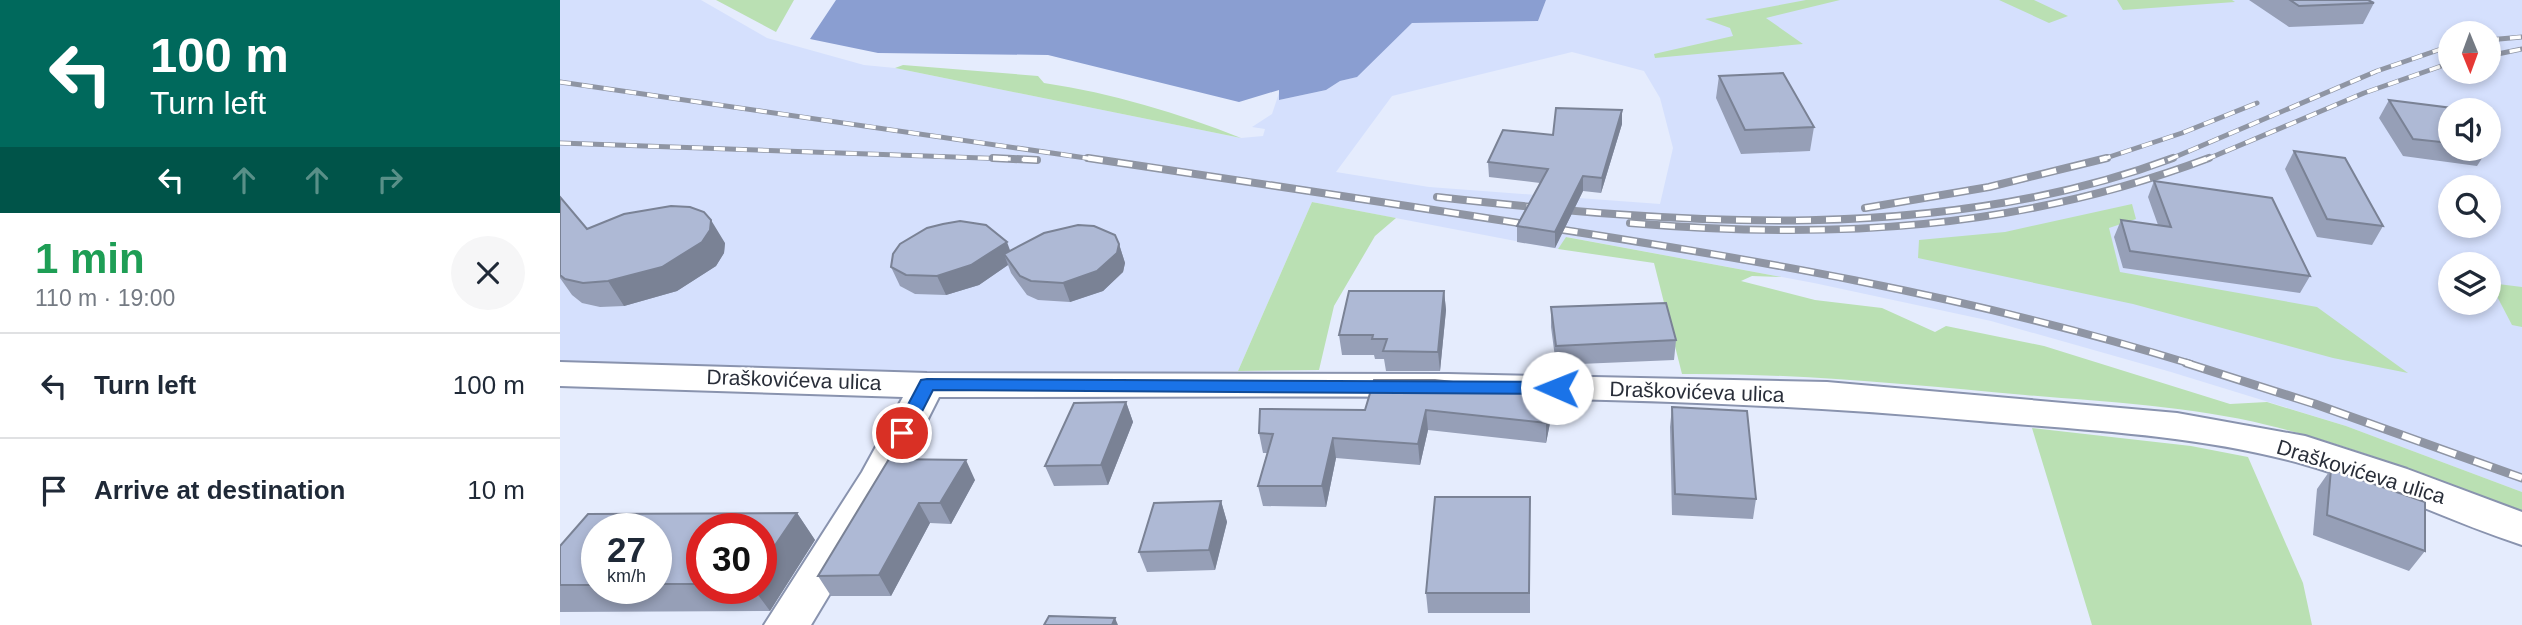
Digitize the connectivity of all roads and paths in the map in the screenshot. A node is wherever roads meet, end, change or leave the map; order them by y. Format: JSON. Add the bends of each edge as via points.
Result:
{"nodes":[{"id":1,"x":560,"y":374,"type":"edge"},
{"id":2,"x":927,"y":384,"type":"junction"},
{"id":3,"x":2522,"y":529,"type":"edge"},
{"id":4,"x":787,"y":625,"type":"edge"}],
"edges":[{"from":1,"to":2,"type":"street","name":"Draškovićeva ulica"},
{"from":2,"to":3,"type":"street","name":"Draškovićeva ulica","via":[[1448,386],[1800,394],[2150,423],[2305,450]]},
{"from":2,"to":4,"type":"street","via":[[877,481]]}]}
